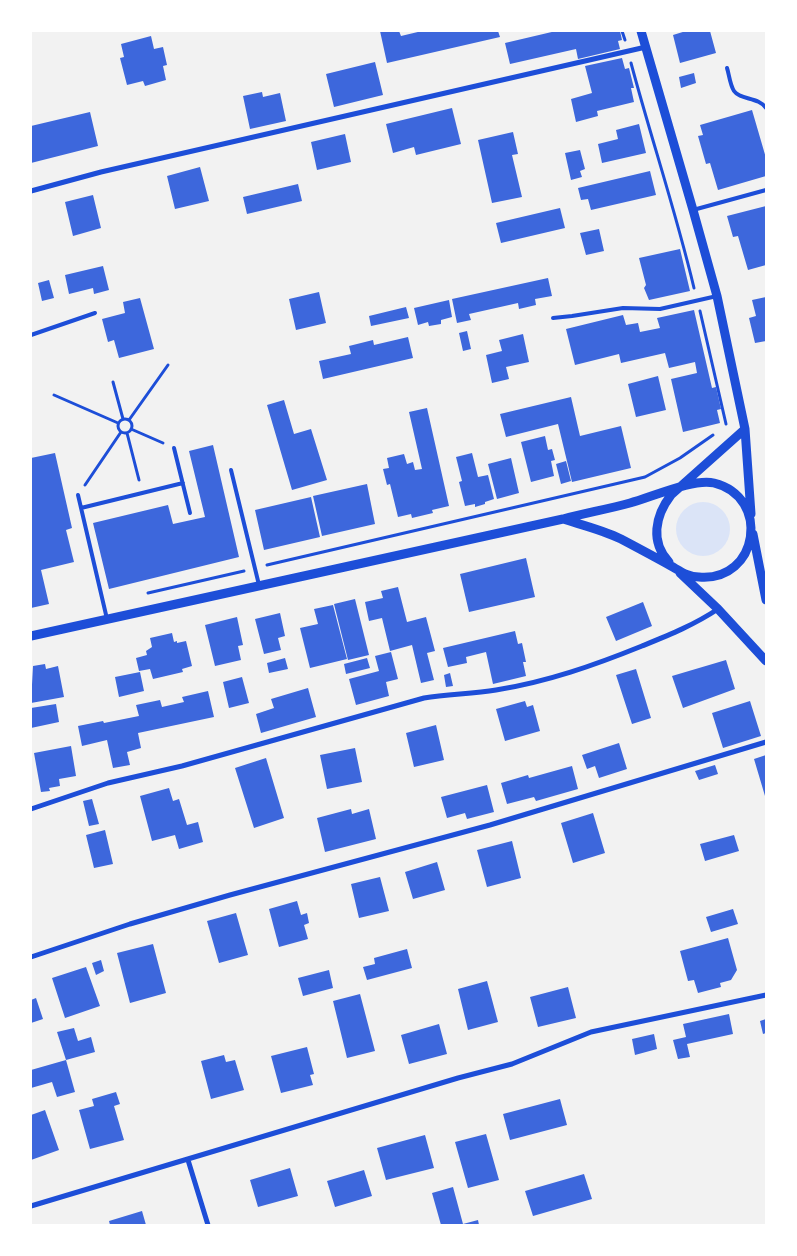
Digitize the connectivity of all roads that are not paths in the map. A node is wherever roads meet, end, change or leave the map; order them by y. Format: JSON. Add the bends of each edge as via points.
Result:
{"nodes":[{"id":1,"x":641,"y":31,"type":"edge"},
{"id":2,"x":646,"y":47,"type":"junction"},
{"id":3,"x":727,"y":68,"type":"dead end"},
{"id":4,"x":766,"y":108,"type":"edge"},
{"id":5,"x":766,"y":190,"type":"edge"},
{"id":6,"x":31,"y":191,"type":"edge"},
{"id":7,"x":694,"y":210,"type":"junction"},
{"id":8,"x":717,"y":296,"type":"junction"},
{"id":9,"x":95,"y":313,"type":"dead end"},
{"id":10,"x":552,"y":318,"type":"dead end"},
{"id":11,"x":31,"y":335,"type":"edge"},
{"id":12,"x":745,"y":429,"type":"junction"},
{"id":13,"x":174,"y":448,"type":"road end"},
{"id":14,"x":231,"y":470,"type":"dead end"},
{"id":15,"x":183,"y":483,"type":"junction"},
{"id":16,"x":679,"y":488,"type":"junction"},
{"id":17,"x":78,"y":495,"type":"road end"},
{"id":18,"x":81,"y":508,"type":"junction"},
{"id":19,"x":190,"y":513,"type":"dead end"},
{"id":20,"x":563,"y":519,"type":"junction"},
{"id":21,"x":751,"y":522,"type":"junction"},
{"id":22,"x":674,"y":567,"type":"junction"},
{"id":23,"x":259,"y":585,"type":"junction"},
{"id":24,"x":766,"y":600,"type":"edge"},
{"id":25,"x":718,"y":610,"type":"junction"},
{"id":26,"x":107,"y":619,"type":"junction"},
{"id":27,"x":31,"y":636,"type":"edge"},
{"id":28,"x":766,"y":661,"type":"edge"},
{"id":29,"x":766,"y":742,"type":"edge"},
{"id":30,"x":31,"y":809,"type":"edge"},
{"id":31,"x":31,"y":957,"type":"edge"},
{"id":32,"x":766,"y":995,"type":"edge"},
{"id":33,"x":188,"y":1160,"type":"junction"},
{"id":34,"x":31,"y":1206,"type":"edge"},
{"id":35,"x":208,"y":1225,"type":"edge"}],
"edges":[{"from":1,"to":2,"type":"street"},
{"from":2,"to":6,"type":"street","via":[[101,172]]},
{"from":2,"to":7,"type":"street"},
{"from":3,"to":4,"type":"lane","via":[[734,91]]},
{"from":5,"to":7,"type":"lane"},
{"from":7,"to":8,"type":"street"},
{"from":8,"to":10,"type":"lane","via":[[660,310],[623,308]]},
{"from":8,"to":12,"type":"street"},
{"from":9,"to":11,"type":"lane"},
{"from":12,"to":16,"type":"street"},
{"from":12,"to":21,"type":"street"},
{"from":13,"to":15,"type":"lane"},
{"from":14,"to":23,"type":"lane"},
{"from":15,"to":18,"type":"lane"},
{"from":15,"to":19,"type":"lane"},
{"from":16,"to":20,"type":"street"},
{"from":16,"to":21,"type":"street","via":[[700,482],[727,488],[739,497]]},
{"from":16,"to":22,"type":"street","via":[[664,504],[656,530],[661,551]]},
{"from":17,"to":18,"type":"lane"},
{"from":18,"to":26,"type":"lane"},
{"from":20,"to":22,"type":"street","via":[[618,538]]},
{"from":20,"to":23,"type":"street"},
{"from":21,"to":22,"type":"street","via":[[749,548],[728,571],[710,578],[697,578]]},
{"from":21,"to":24,"type":"street"},
{"from":22,"to":25,"type":"street"},
{"from":23,"to":26,"type":"street"},
{"from":25,"to":28,"type":"street"},
{"from":25,"to":30,"type":"street","via":[[691,626],[594,665],[495,690],[424,698],[182,766],[108,783]]},
{"from":26,"to":27,"type":"street"},
{"from":29,"to":31,"type":"street","via":[[490,825],[130,924]]},
{"from":32,"to":33,"type":"street","via":[[591,1032],[512,1064]]},
{"from":33,"to":34,"type":"street"},
{"from":33,"to":35,"type":"street"}]}
